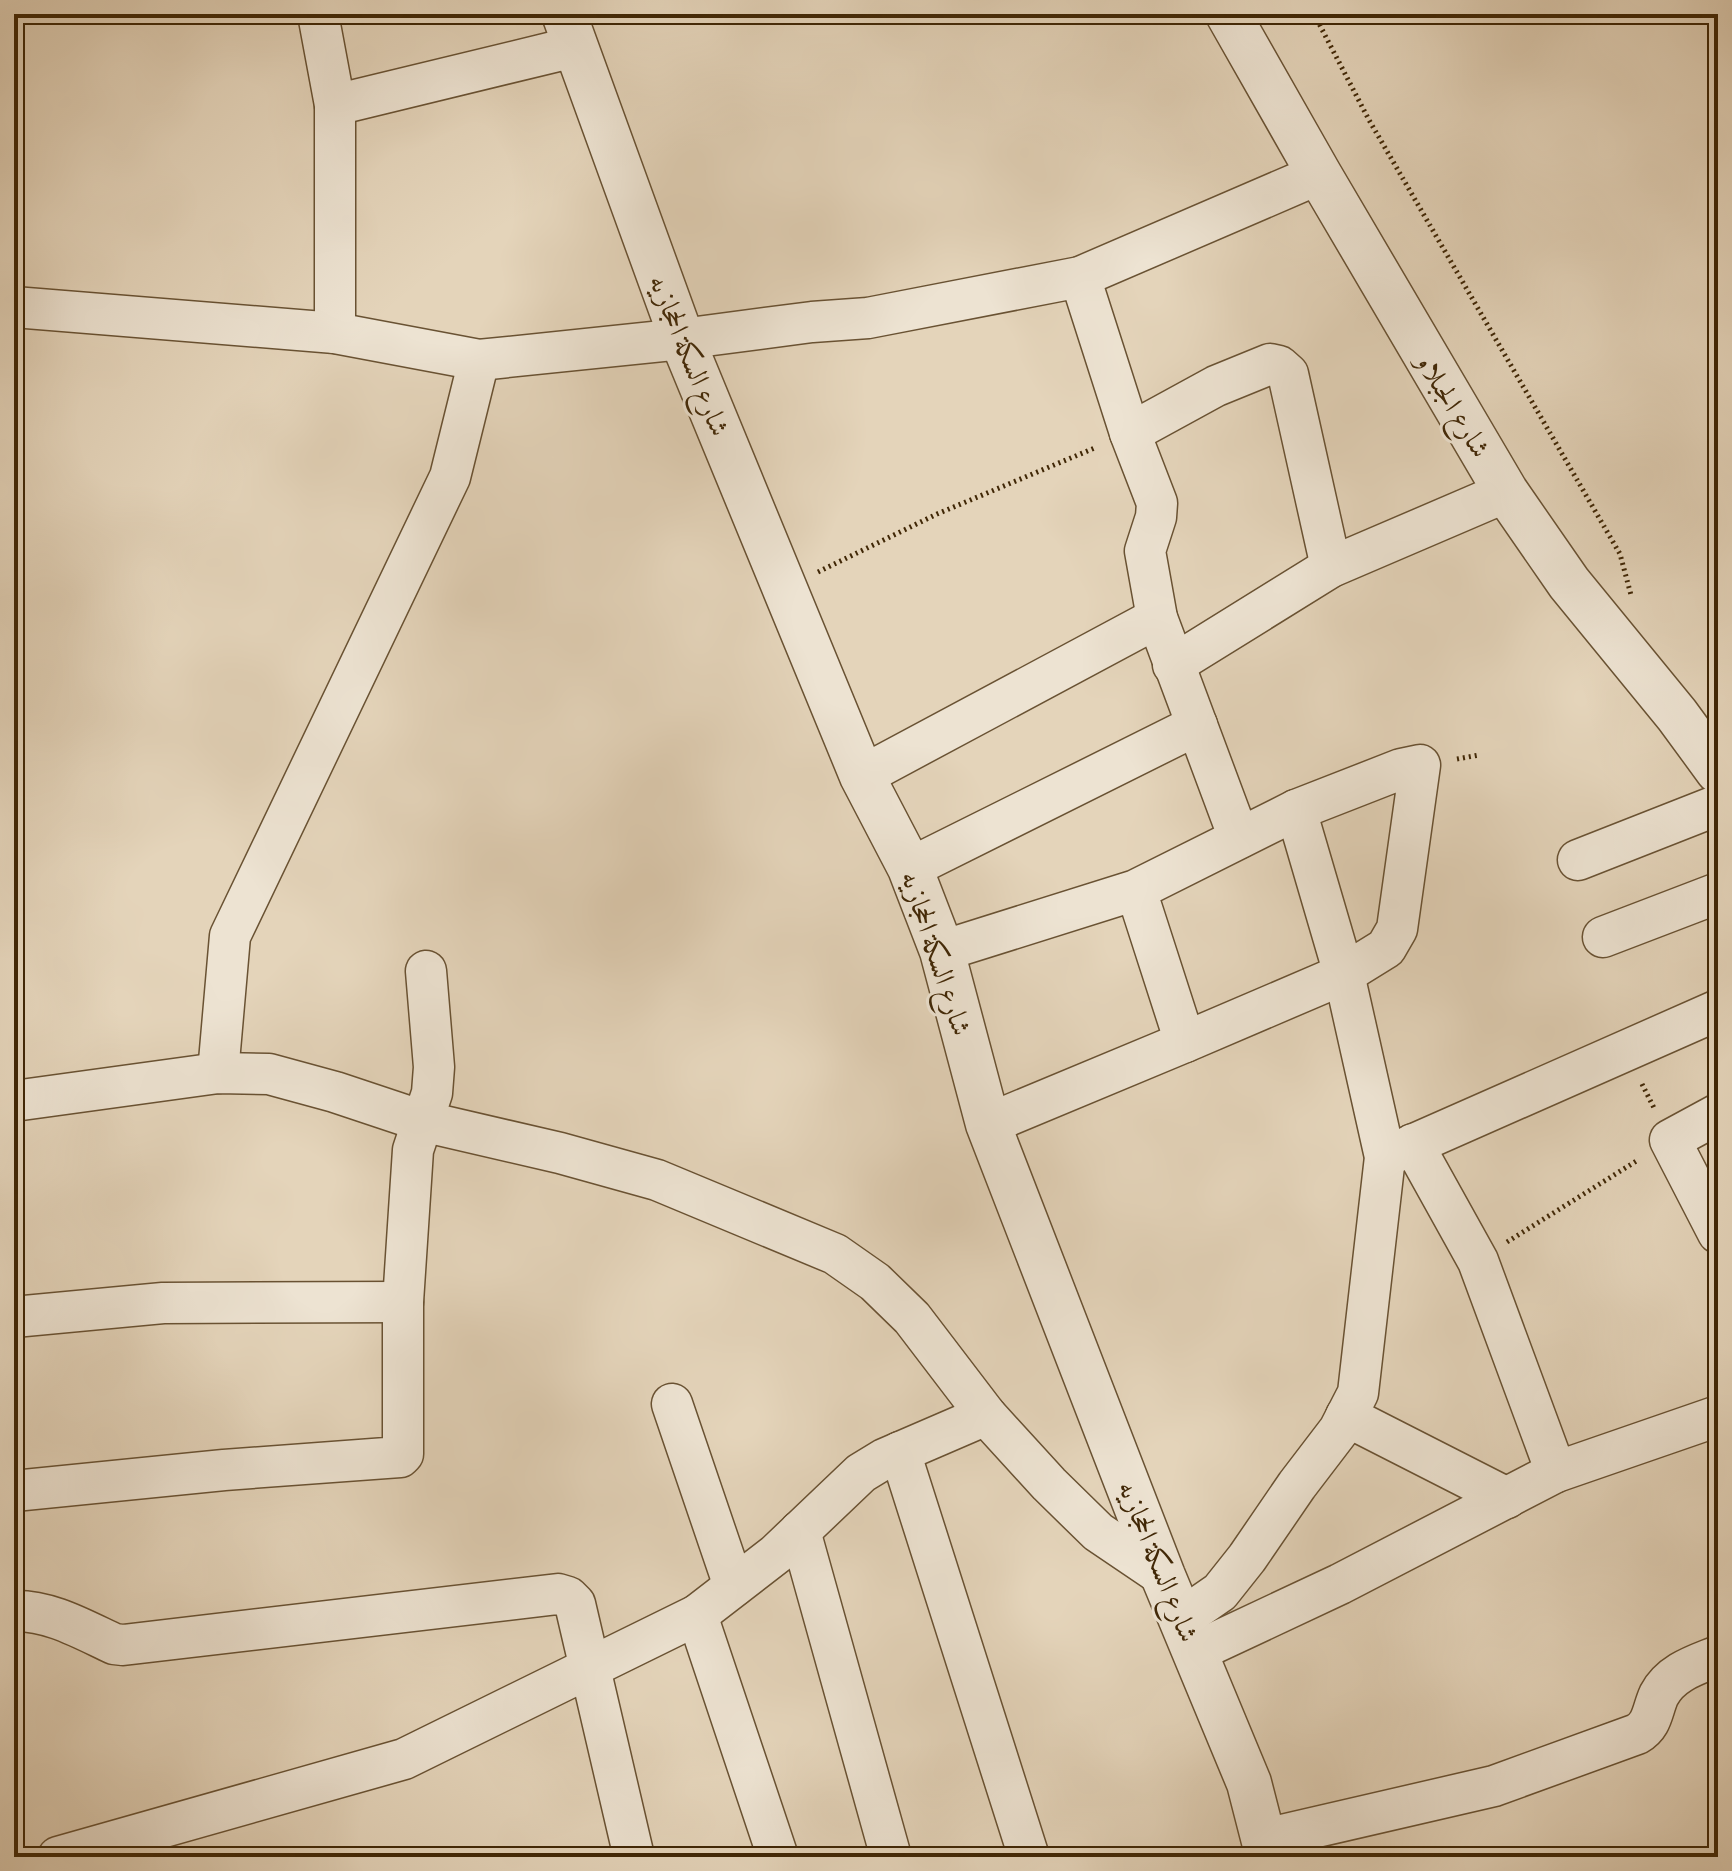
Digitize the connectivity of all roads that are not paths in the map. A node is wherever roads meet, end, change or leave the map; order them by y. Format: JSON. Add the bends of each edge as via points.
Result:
{"nodes":[{"id":1,"x":318,"y":14,"type":"edge"},
{"id":2,"x":1228,"y":14,"type":"edge"},
{"id":3,"x":569,"y":30,"type":"edge"},
{"id":4,"x":335,"y":105,"type":"junction"},
{"id":5,"x":1319,"y":174,"type":"junction"},
{"id":6,"x":1080,"y":277,"type":"junction"},
{"id":7,"x":14,"y":307,"type":"edge"},
{"id":8,"x":335,"y":333,"type":"junction"},
{"id":9,"x":682,"y":339,"type":"junction"},
{"id":10,"x":479,"y":360,"type":"junction"},
{"id":11,"x":1130,"y":433,"type":"junction"},
{"id":12,"x":1506,"y":492,"type":"junction"},
{"id":13,"x":1331,"y":567,"type":"junction"},
{"id":14,"x":1157,"y":618,"type":"junction"},
{"id":15,"x":1173,"y":665,"type":"junction"},
{"id":16,"x":1197,"y":725,"type":"junction"},
{"id":17,"x":1718,"y":771,"type":"edge"},
{"id":18,"x":862,"y":776,"type":"junction"},
{"id":19,"x":1718,"y":805,"type":"edge"},
{"id":20,"x":1296,"y":810,"type":"junction"},
{"id":21,"x":1239,"y":838,"type":"junction"},
{"id":22,"x":1578,"y":860,"type":"dead end"},
{"id":23,"x":910,"y":868,"type":"junction"},
{"id":24,"x":1136,"y":890,"type":"junction"},
{"id":25,"x":1718,"y":893,"type":"edge"},
{"id":26,"x":1603,"y":937,"type":"dead end"},
{"id":27,"x":942,"y":951,"type":"junction"},
{"id":28,"x":426,"y":971,"type":"dead end"},
{"id":29,"x":1344,"y":974,"type":"junction"},
{"id":30,"x":1718,"y":1010,"type":"edge"},
{"id":31,"x":1185,"y":1042,"type":"junction"},
{"id":32,"x":218,"y":1073,"type":"junction"},
{"id":33,"x":14,"y":1101,"type":"edge"},
{"id":34,"x":1718,"y":1114,"type":"edge"},
{"id":35,"x":422,"y":1121,"type":"junction"},
{"id":36,"x":988,"y":1124,"type":"junction"},
{"id":37,"x":1399,"y":1150,"type":"junction"},
{"id":38,"x":1718,"y":1233,"type":"edge"},
{"id":39,"x":403,"y":1302,"type":"junction"},
{"id":40,"x":14,"y":1317,"type":"edge"},
{"id":41,"x":672,"y":1404,"type":"dead end"},
{"id":42,"x":986,"y":1415,"type":"junction"},
{"id":43,"x":1346,"y":1416,"type":"junction"},
{"id":44,"x":1718,"y":1418,"type":"edge"},
{"id":45,"x":900,"y":1452,"type":"junction"},
{"id":46,"x":1556,"y":1472,"type":"junction"},
{"id":47,"x":14,"y":1491,"type":"edge"},
{"id":48,"x":1507,"y":1498,"type":"junction"},
{"id":49,"x":800,"y":1531,"type":"junction"},
{"id":50,"x":1163,"y":1576,"type":"junction"},
{"id":51,"x":734,"y":1586,"type":"junction"},
{"id":52,"x":14,"y":1611,"type":"edge"},
{"id":53,"x":697,"y":1615,"type":"junction"},
{"id":54,"x":1188,"y":1636,"type":"junction"},
{"id":55,"x":1718,"y":1656,"type":"edge"},
{"id":56,"x":588,"y":1668,"type":"junction"},
{"id":57,"x":1266,"y":1848,"type":"edge"},
{"id":58,"x":58,"y":1857,"type":"edge"},
{"id":59,"x":634,"y":1857,"type":"edge"},
{"id":60,"x":778,"y":1857,"type":"edge"},
{"id":61,"x":891,"y":1857,"type":"edge"},
{"id":62,"x":1029,"y":1857,"type":"edge"}],
"edges":[{"from":1,"to":4,"type":"street"},
{"from":2,"to":5,"type":"street","name":"شارع الجبلاو"},
{"from":3,"to":4,"type":"street"},
{"from":3,"to":9,"type":"street","name":"شارع السكة الحجازيه"},
{"from":4,"to":8,"type":"street"},
{"from":5,"to":6,"type":"street"},
{"from":5,"to":12,"type":"street","name":"شارع الجبلاو"},
{"from":6,"to":9,"type":"street","via":[[868,318]]},
{"from":6,"to":11,"type":"street"},
{"from":7,"to":8,"type":"street"},
{"from":8,"to":10,"type":"street"},
{"from":9,"to":10,"type":"street"},
{"from":9,"to":18,"type":"street","name":"شارع السكة الحجازيه"},
{"from":10,"to":32,"type":"street","via":[[450,477],[230,936]]},
{"from":11,"to":13,"type":"street","via":[[1216,386],[1270,364],[1279,366],[1288,374]]},
{"from":11,"to":14,"type":"street","via":[[1157,503],[1145,551]]},
{"from":12,"to":13,"type":"street"},
{"from":12,"to":17,"type":"street","name":"شارع الجبلاو","via":[[1569,583]]},
{"from":13,"to":15,"type":"street"},
{"from":14,"to":15,"type":"street"},
{"from":14,"to":18,"type":"street"},
{"from":15,"to":16,"type":"street"},
{"from":16,"to":21,"type":"street"},
{"from":16,"to":23,"type":"street"},
{"from":18,"to":23,"type":"street","name":"شارع السكة الحجازيه"},
{"from":19,"to":22,"type":"street"},
{"from":20,"to":21,"type":"street"},
{"from":20,"to":29,"type":"street"},
{"from":20,"to":29,"type":"street","via":[[1420,765],[1397,929],[1386,948]]},
{"from":21,"to":24,"type":"street"},
{"from":23,"to":27,"type":"street","name":"شارع السكة الحجازيه"},
{"from":24,"to":27,"type":"street"},
{"from":24,"to":31,"type":"street"},
{"from":25,"to":26,"type":"street"},
{"from":27,"to":36,"type":"street","name":"شارع السكة الحجازيه"},
{"from":28,"to":35,"type":"street","via":[[434,1067]]},
{"from":29,"to":31,"type":"street"},
{"from":29,"to":37,"type":"street"},
{"from":30,"to":37,"type":"street"},
{"from":31,"to":36,"type":"street"},
{"from":32,"to":33,"type":"street"},
{"from":32,"to":35,"type":"street","via":[[269,1074]]},
{"from":34,"to":38,"type":"street","via":[[1670,1140]]},
{"from":35,"to":39,"type":"street","via":[[413,1150]]},
{"from":35,"to":42,"type":"street","via":[[657,1180],[835,1254],[875,1282],[912,1318]]},
{"from":36,"to":50,"type":"street","name":"شارع السكة الحجازيه"},
{"from":37,"to":43,"type":"street","via":[[1358,1393]]},
{"from":37,"to":46,"type":"street","via":[[1478,1261]]},
{"from":39,"to":40,"type":"street","via":[[163,1303]]},
{"from":39,"to":47,"type":"street","via":[[400,1457]]},
{"from":41,"to":51,"type":"street"},
{"from":42,"to":45,"type":"street"},
{"from":42,"to":50,"type":"street","via":[[1098,1532]]},
{"from":43,"to":48,"type":"street"},
{"from":43,"to":54,"type":"street"},
{"from":44,"to":46,"type":"street"},
{"from":45,"to":49,"type":"street","via":[[861,1473]]},
{"from":45,"to":62,"type":"street"},
{"from":46,"to":48,"type":"street"},
{"from":48,"to":54,"type":"street","via":[[1340,1584]]},
{"from":49,"to":51,"type":"street"},
{"from":49,"to":61,"type":"street"},
{"from":50,"to":54,"type":"street","name":"شارع السكة الحجازيه"},
{"from":51,"to":53,"type":"street"},
{"from":52,"to":56,"type":"street","via":[[51,1615],[123,1645],[558,1594],[575,1604]]},
{"from":53,"to":56,"type":"street"},
{"from":53,"to":60,"type":"street"},
{"from":54,"to":57,"type":"street","name":"شارع السكة الحجازيه","via":[[1249,1783]]},
{"from":55,"to":57,"type":"street","via":[[1671,1680],[1659,1694],[1650,1723],[1637,1734],[1494,1786]]},
{"from":56,"to":58,"type":"street","via":[[404,1759]]},
{"from":56,"to":59,"type":"street"}]}
